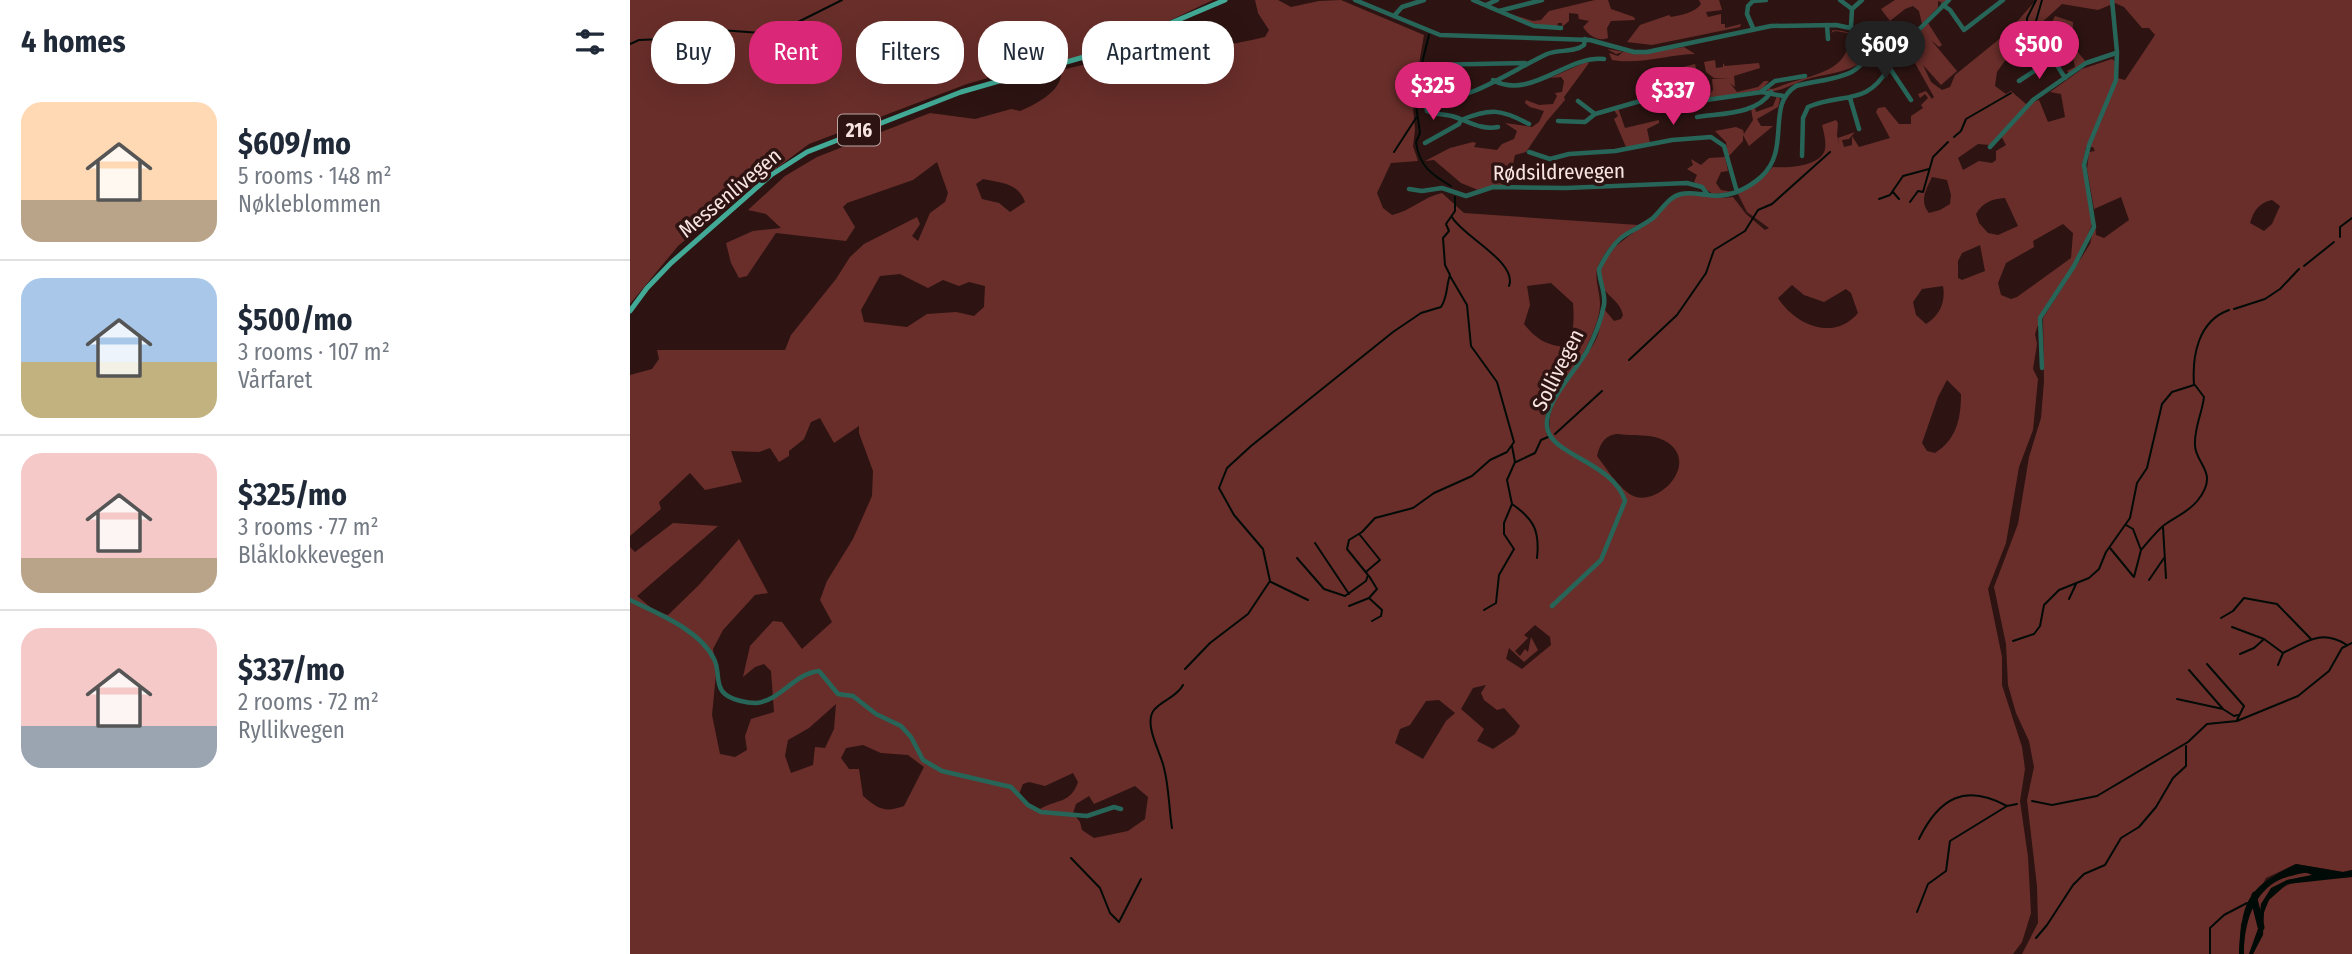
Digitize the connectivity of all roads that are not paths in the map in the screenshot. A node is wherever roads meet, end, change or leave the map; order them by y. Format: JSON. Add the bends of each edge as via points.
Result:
{"nodes":[{"id":1,"x":1225,"y":0,"type":"edge"},
{"id":2,"x":1355,"y":0,"type":"edge"},
{"id":3,"x":1424,"y":0,"type":"edge"},
{"id":4,"x":1472,"y":0,"type":"edge"},
{"id":5,"x":1497,"y":0,"type":"edge"},
{"id":6,"x":1542,"y":0,"type":"edge"},
{"id":7,"x":1766,"y":0,"type":"edge"},
{"id":8,"x":1840,"y":0,"type":"edge"},
{"id":9,"x":1862,"y":0,"type":"edge"},
{"id":10,"x":1949,"y":0,"type":"edge"},
{"id":11,"x":2003,"y":0,"type":"edge"},
{"id":12,"x":2112,"y":0,"type":"edge"},
{"id":13,"x":1486,"y":5,"type":"junction"},
{"id":14,"x":1942,"y":5,"type":"junction"},
{"id":15,"x":1852,"y":9,"type":"junction"},
{"id":16,"x":1499,"y":11,"type":"junction"},
{"id":17,"x":1394,"y":16,"type":"junction"},
{"id":18,"x":1827,"y":25,"type":"junction"},
{"id":19,"x":1851,"y":27,"type":"junction"},
{"id":20,"x":1561,"y":28,"type":"dead end"},
{"id":21,"x":1753,"y":28,"type":"junction"},
{"id":22,"x":1585,"y":39,"type":"junction"},
{"id":23,"x":1828,"y":39,"type":"dead end"},
{"id":24,"x":1867,"y":45,"type":"junction"},
{"id":25,"x":2117,"y":52,"type":"junction"},
{"id":26,"x":1892,"y":56,"type":"junction"},
{"id":27,"x":1604,"y":59,"type":"dead end"},
{"id":28,"x":1530,"y":62,"type":"junction"},
{"id":29,"x":1428,"y":65,"type":"dead end"},
{"id":30,"x":1889,"y":66,"type":"junction"},
{"id":31,"x":1805,"y":76,"type":"dead end"},
{"id":32,"x":2065,"y":78,"type":"junction"},
{"id":33,"x":1493,"y":80,"type":"junction"},
{"id":34,"x":2019,"y":81,"type":"dead end"},
{"id":35,"x":1762,"y":92,"type":"junction"},
{"id":36,"x":1770,"y":92,"type":"junction"},
{"id":37,"x":1783,"y":96,"type":"junction"},
{"id":38,"x":1850,"y":98,"type":"junction"},
{"id":39,"x":1911,"y":100,"type":"dead end"},
{"id":40,"x":1578,"y":101,"type":"dead end"},
{"id":41,"x":1595,"y":114,"type":"junction"},
{"id":42,"x":1697,"y":117,"type":"dead end"},
{"id":43,"x":1461,"y":120,"type":"junction"},
{"id":44,"x":1559,"y":121,"type":"dead end"},
{"id":45,"x":1529,"y":124,"type":"dead end"},
{"id":46,"x":1498,"y":127,"type":"dead end"},
{"id":47,"x":1859,"y":130,"type":"dead end"},
{"id":48,"x":1424,"y":143,"type":"dead end"},
{"id":49,"x":1990,"y":147,"type":"dead end"},
{"id":50,"x":1529,"y":152,"type":"dead end"},
{"id":51,"x":1802,"y":156,"type":"dead end"},
{"id":52,"x":1409,"y":189,"type":"dead end"},
{"id":53,"x":1737,"y":192,"type":"junction"},
{"id":54,"x":1708,"y":195,"type":"junction"},
{"id":55,"x":630,"y":311,"type":"edge"},
{"id":56,"x":2042,"y":368,"type":"dead end"},
{"id":57,"x":630,"y":600,"type":"edge"},
{"id":58,"x":1552,"y":606,"type":"dead end"},
{"id":59,"x":1121,"y":809,"type":"dead end"}],
"edges":[{"from":1,"to":55,"type":"main road","name":"Messenlivegen","number":"216","via":[[1105,51],[961,92],[807,152],[771,175],[671,263]]},
{"from":2,"to":17,"type":"street"},
{"from":3,"to":17,"type":"street","via":[[1402,7]]},
{"from":4,"to":13,"type":"street"},
{"from":5,"to":13,"type":"street"},
{"from":6,"to":16,"type":"street"},
{"from":7,"to":21,"type":"street","via":[[1748,6]]},
{"from":8,"to":15,"type":"street"},
{"from":9,"to":15,"type":"street"},
{"from":10,"to":14,"type":"street"},
{"from":11,"to":14,"type":"street","via":[[1964,30]]},
{"from":12,"to":25,"type":"street"},
{"from":13,"to":16,"type":"street"},
{"from":14,"to":26,"type":"street"},
{"from":15,"to":19,"type":"street"},
{"from":16,"to":20,"type":"street","via":[[1534,26]]},
{"from":17,"to":22,"type":"street","via":[[1448,37]]},
{"from":18,"to":19,"type":"street"},
{"from":18,"to":21,"type":"street"},
{"from":18,"to":23,"type":"street"},
{"from":19,"to":24,"type":"street"},
{"from":21,"to":22,"type":"street","via":[[1647,52]]},
{"from":22,"to":28,"type":"street","via":[[1579,50],[1557,50]]},
{"from":24,"to":26,"type":"street"},
{"from":24,"to":37,"type":"street","via":[[1866,60],[1857,69],[1796,86]]},
{"from":25,"to":32,"type":"street"},
{"from":25,"to":56,"type":"street","via":[[2116,80],[2084,165],[2094,227],[2040,318]]},
{"from":26,"to":30,"type":"street"},
{"from":27,"to":33,"type":"street","via":[[1590,59],[1533,83]]},
{"from":28,"to":29,"type":"street"},
{"from":28,"to":33,"type":"street"},
{"from":30,"to":38,"type":"street","via":[[1870,91]]},
{"from":30,"to":39,"type":"street"},
{"from":31,"to":35,"type":"street","via":[[1775,80]]},
{"from":32,"to":34,"type":"street","via":[[2051,60]]},
{"from":32,"to":49,"type":"street","via":[[2029,103]]},
{"from":33,"to":43,"type":"street","via":[[1426,106],[1429,112]]},
{"from":35,"to":36,"type":"street"},
{"from":35,"to":41,"type":"street","via":[[1706,100],[1651,98]]},
{"from":36,"to":37,"type":"street"},
{"from":36,"to":42,"type":"street","via":[[1750,108]]},
{"from":37,"to":53,"type":"street","via":[[1774,162]]},
{"from":38,"to":47,"type":"street"},
{"from":38,"to":51,"type":"street","via":[[1808,107],[1803,118]]},
{"from":40,"to":41,"type":"street"},
{"from":41,"to":44,"type":"street","via":[[1585,122]]},
{"from":43,"to":45,"type":"street","via":[[1495,110]]},
{"from":43,"to":46,"type":"street"},
{"from":43,"to":48,"type":"street"},
{"from":50,"to":53,"type":"street","via":[[1550,159],[1711,137],[1723,144]]},
{"from":52,"to":54,"type":"street","name":"Rødsildrevegen","via":[[1443,188],[1466,196],[1493,187],[1687,183],[1702,187]]},
{"from":53,"to":54,"type":"street","via":[[1725,197]]},
{"from":54,"to":58,"type":"street","name":"Sollivegen","via":[[1690,192],[1671,198],[1645,224],[1624,236],[1599,269],[1604,304],[1598,324],[1586,353],[1558,394],[1547,425],[1556,442],[1613,481],[1625,501],[1601,560]]},
{"from":57,"to":59,"type":"street","via":[[703,643],[716,663],[721,689],[733,699],[764,701],[817,671],[838,694],[853,696],[901,726],[923,760],[942,771],[1011,787],[1041,812],[1087,816]]}]}
